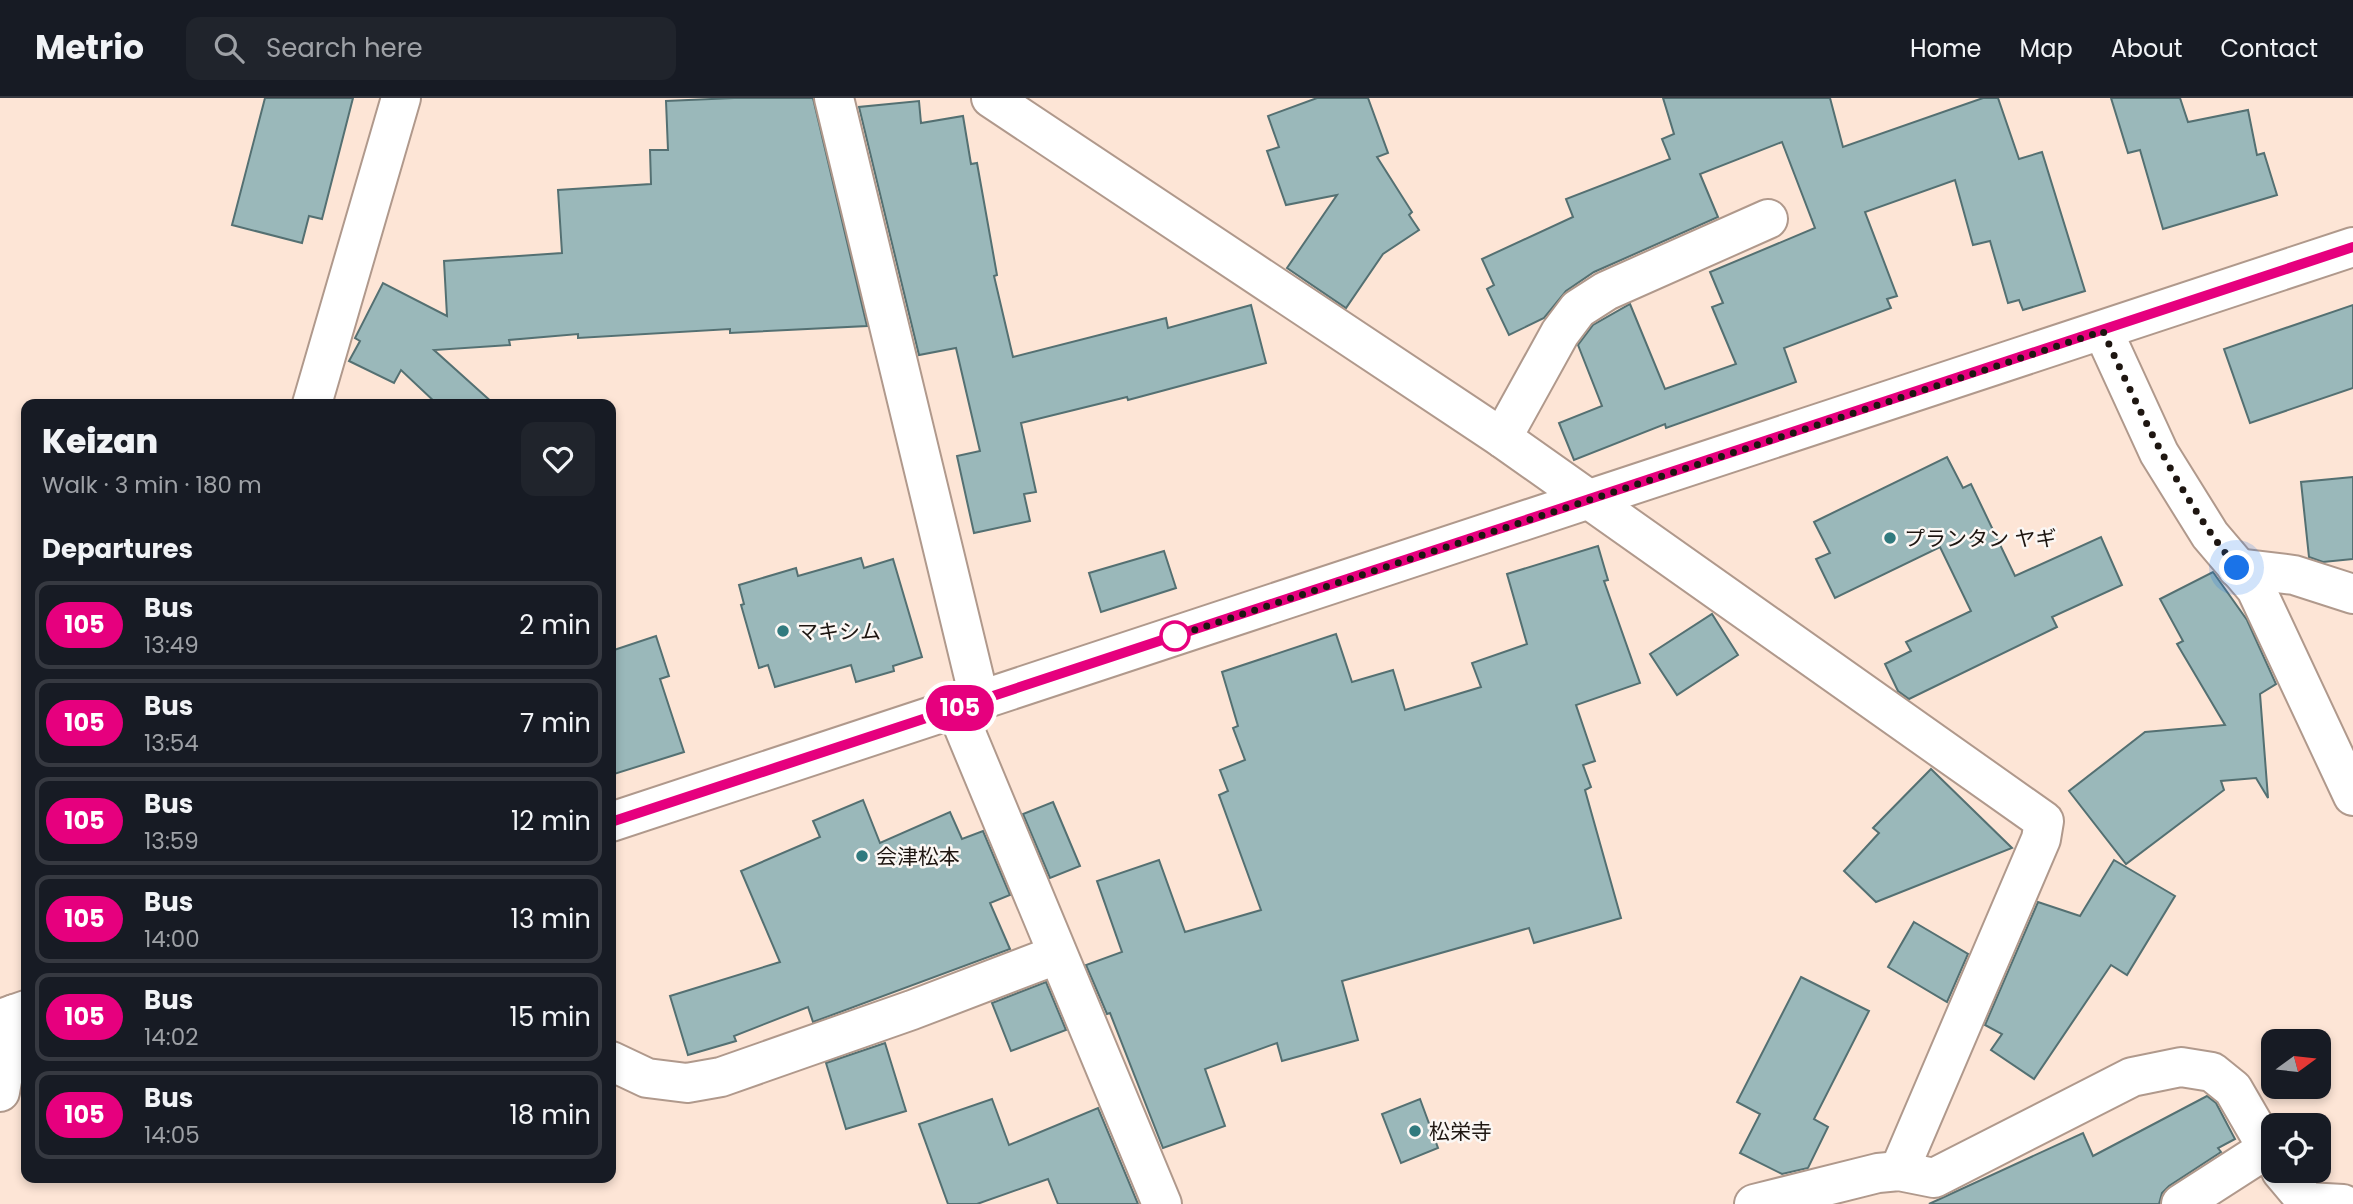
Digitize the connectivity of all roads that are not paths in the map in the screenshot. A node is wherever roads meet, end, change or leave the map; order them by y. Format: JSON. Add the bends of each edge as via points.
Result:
{"nodes":[{"id":1,"x":401,"y":98,"type":"edge"},
{"id":2,"x":834,"y":98,"type":"edge"},
{"id":3,"x":991,"y":98,"type":"edge"},
{"id":4,"x":1768,"y":219,"type":"dead end"},
{"id":5,"x":2353,"y":247,"type":"edge"},
{"id":6,"x":2103,"y":331,"type":"junction"},
{"id":7,"x":313,"y":399,"type":"edge"},
{"id":8,"x":1502,"y":438,"type":"junction"},
{"id":9,"x":1590,"y":499,"type":"junction"},
{"id":10,"x":2237,"y":568,"type":"junction"},
{"id":11,"x":2353,"y":594,"type":"edge"},
{"id":12,"x":968,"y":706,"type":"junction"},
{"id":13,"x":2353,"y":796,"type":"edge"},
{"id":14,"x":616,"y":820,"type":"edge"},
{"id":15,"x":1056,"y":955,"type":"junction"},
{"id":16,"x":13,"y":1014,"type":"edge"},
{"id":17,"x":616,"y":1063,"type":"edge"},
{"id":18,"x":0,"y":1092,"type":"edge"},
{"id":19,"x":2261,"y":1137,"type":"edge"},
{"id":20,"x":2261,"y":1165,"type":"edge"},
{"id":21,"x":1899,"y":1171,"type":"junction"},
{"id":22,"x":2299,"y":1183,"type":"edge"},
{"id":23,"x":2319,"y":1203,"type":"edge"},
{"id":24,"x":1162,"y":1204,"type":"edge"},
{"id":25,"x":1754,"y":1204,"type":"edge"},
{"id":26,"x":2181,"y":1204,"type":"edge"}],
"edges":[{"from":1,"to":7,"type":"street"},
{"from":2,"to":12,"type":"street"},
{"from":3,"to":8,"type":"street"},
{"from":4,"to":8,"type":"street","via":[[1606,291],[1578,309]]},
{"from":5,"to":6,"type":"street"},
{"from":6,"to":9,"type":"street"},
{"from":6,"to":10,"type":"street","via":[[2159,453],[2210,535]]},
{"from":8,"to":9,"type":"street"},
{"from":9,"to":12,"type":"street"},
{"from":9,"to":21,"type":"street","via":[[2044,821],[2041,839]]},
{"from":10,"to":11,"type":"street","via":[[2294,575]]},
{"from":10,"to":13,"type":"street","via":[[2256,589]]},
{"from":12,"to":14,"type":"street"},
{"from":12,"to":15,"type":"street"},
{"from":15,"to":17,"type":"street","via":[[721,1077],[687,1083],[647,1078]]},
{"from":15,"to":24,"type":"street"},
{"from":16,"to":18,"type":"street"},
{"from":19,"to":21,"type":"street","via":[[2233,1089],[2212,1072],[2181,1068],[2132,1077],[1934,1178]]},
{"from":20,"to":26,"type":"street"},
{"from":21,"to":25,"type":"street"},
{"from":22,"to":23,"type":"street"}]}
